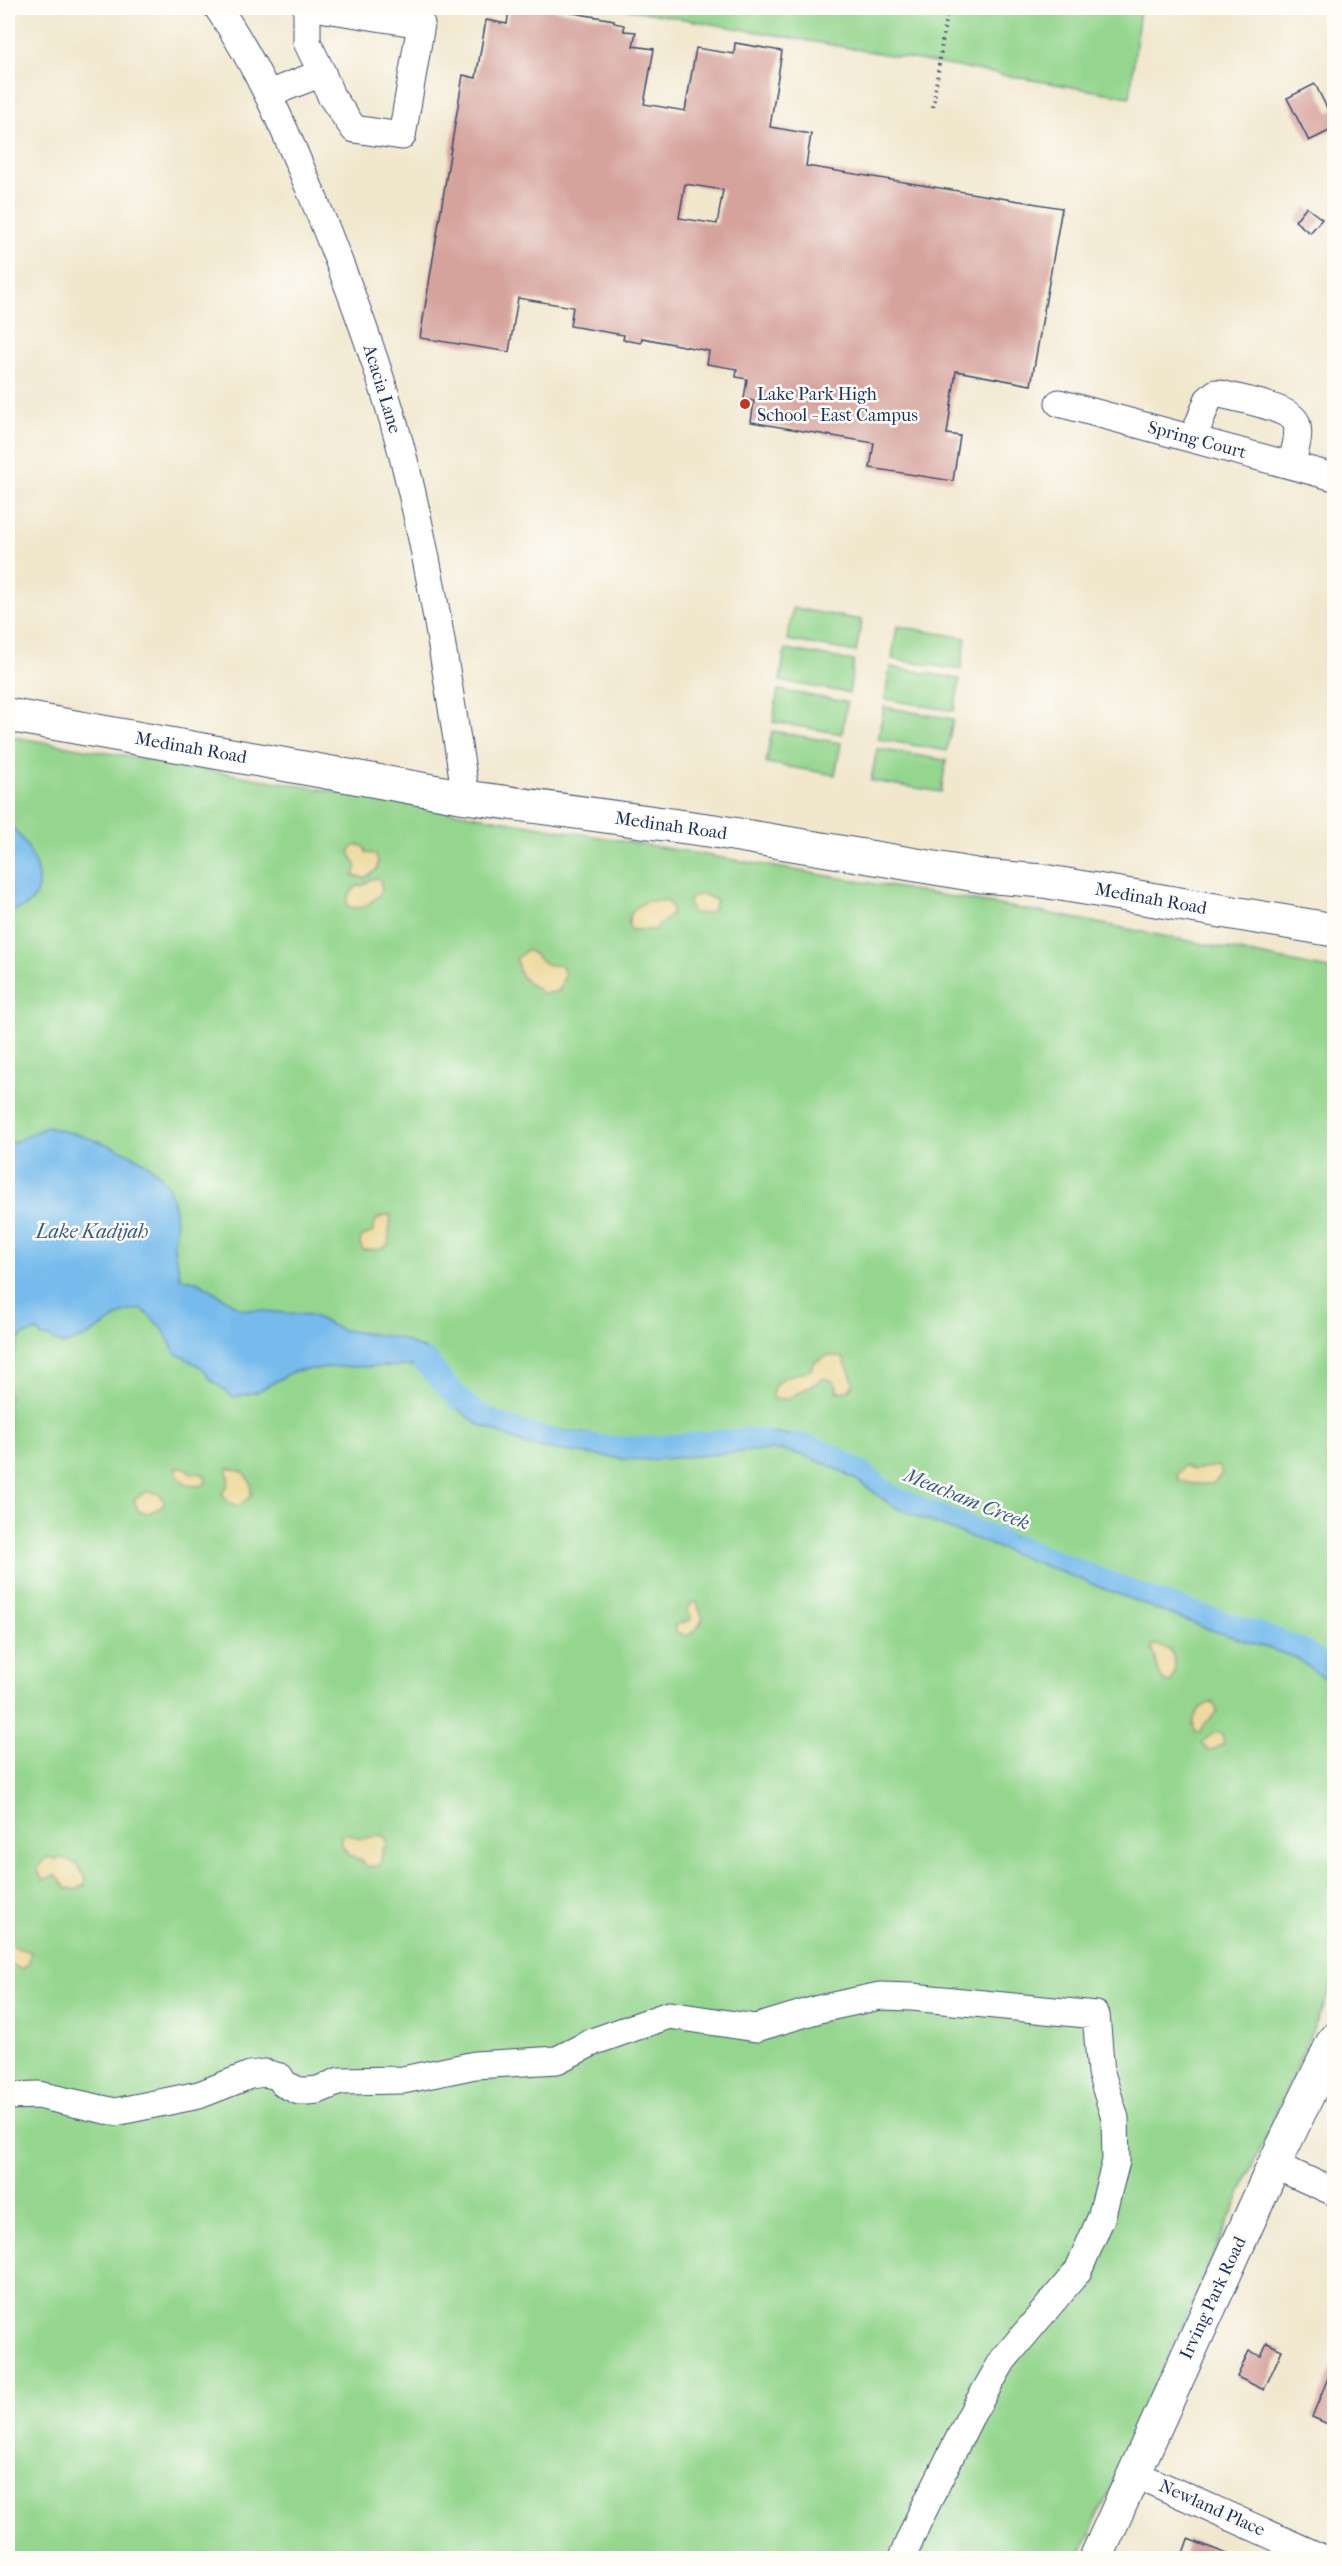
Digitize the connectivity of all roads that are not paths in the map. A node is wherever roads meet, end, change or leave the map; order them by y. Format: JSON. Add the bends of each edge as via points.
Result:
{"nodes":[{"id":1,"x":218,"y":8,"type":"edge"},
{"id":2,"x":307,"y":8,"type":"edge"},
{"id":3,"x":319,"y":8,"type":"edge"},
{"id":4,"x":322,"y":73,"type":"junction"},
{"id":5,"x":268,"y":94,"type":"junction"},
{"id":6,"x":1059,"y":403,"type":"dead end"},
{"id":7,"x":1193,"y":439,"type":"junction"},
{"id":8,"x":1291,"y":465,"type":"junction"},
{"id":9,"x":1335,"y":477,"type":"edge"},
{"id":10,"x":8,"y":715,"type":"edge"},
{"id":11,"x":466,"y":797,"type":"junction"},
{"id":12,"x":1335,"y":930,"type":"edge"},
{"id":13,"x":1335,"y":2040,"type":"edge"},
{"id":14,"x":8,"y":2096,"type":"edge"},
{"id":15,"x":1274,"y":2165,"type":"junction"},
{"id":16,"x":1335,"y":2192,"type":"edge"},
{"id":17,"x":1133,"y":2473,"type":"junction"},
{"id":18,"x":902,"y":2559,"type":"edge"},
{"id":19,"x":1096,"y":2559,"type":"edge"},
{"id":20,"x":1322,"y":2559,"type":"edge"}],
"edges":[{"from":1,"to":5,"type":"street","name":"Acacia Lane"},
{"from":2,"to":4,"type":"street","via":[[307,42]]},
{"from":3,"to":4,"type":"street","via":[[421,24],[402,136],[354,129],[331,96]]},
{"from":4,"to":5,"type":"street"},
{"from":5,"to":11,"type":"street","name":"Acacia Lane","via":[[344,270],[407,472]]},
{"from":6,"to":7,"type":"street","name":"Spring Court"},
{"from":7,"to":8,"type":"street","name":"Spring Court"},
{"from":7,"to":8,"type":"street","via":[[1208,400],[1216,393],[1288,412],[1296,423],[1297,441]]},
{"from":8,"to":9,"type":"street","name":"Spring Court"},
{"from":10,"to":11,"type":"main road","name":"Medinah Road"},
{"from":11,"to":12,"type":"main road","name":"Medinah Road","via":[[715,831],[982,876],[1043,881]]},
{"from":13,"to":15,"type":"main road","name":"Irving Park Road"},
{"from":14,"to":18,"type":"street","via":[[38,2095],[115,2112],[199,2095],[265,2073],[279,2077],[298,2091],[312,2091],[340,2081],[403,2080],[476,2065],[557,2060],[595,2041],[669,2015],[756,2028],[880,1996],[1096,2016],[1101,2073],[1115,2118],[1116,2161],[1101,2218],[1078,2271],[1003,2360],[970,2417]]},
{"from":15,"to":16,"type":"street"},
{"from":15,"to":17,"type":"main road","name":"Irving Park Road"},
{"from":17,"to":19,"type":"main road","name":"Irving Park Road"},
{"from":17,"to":20,"type":"street","name":"Newland Place"}]}
